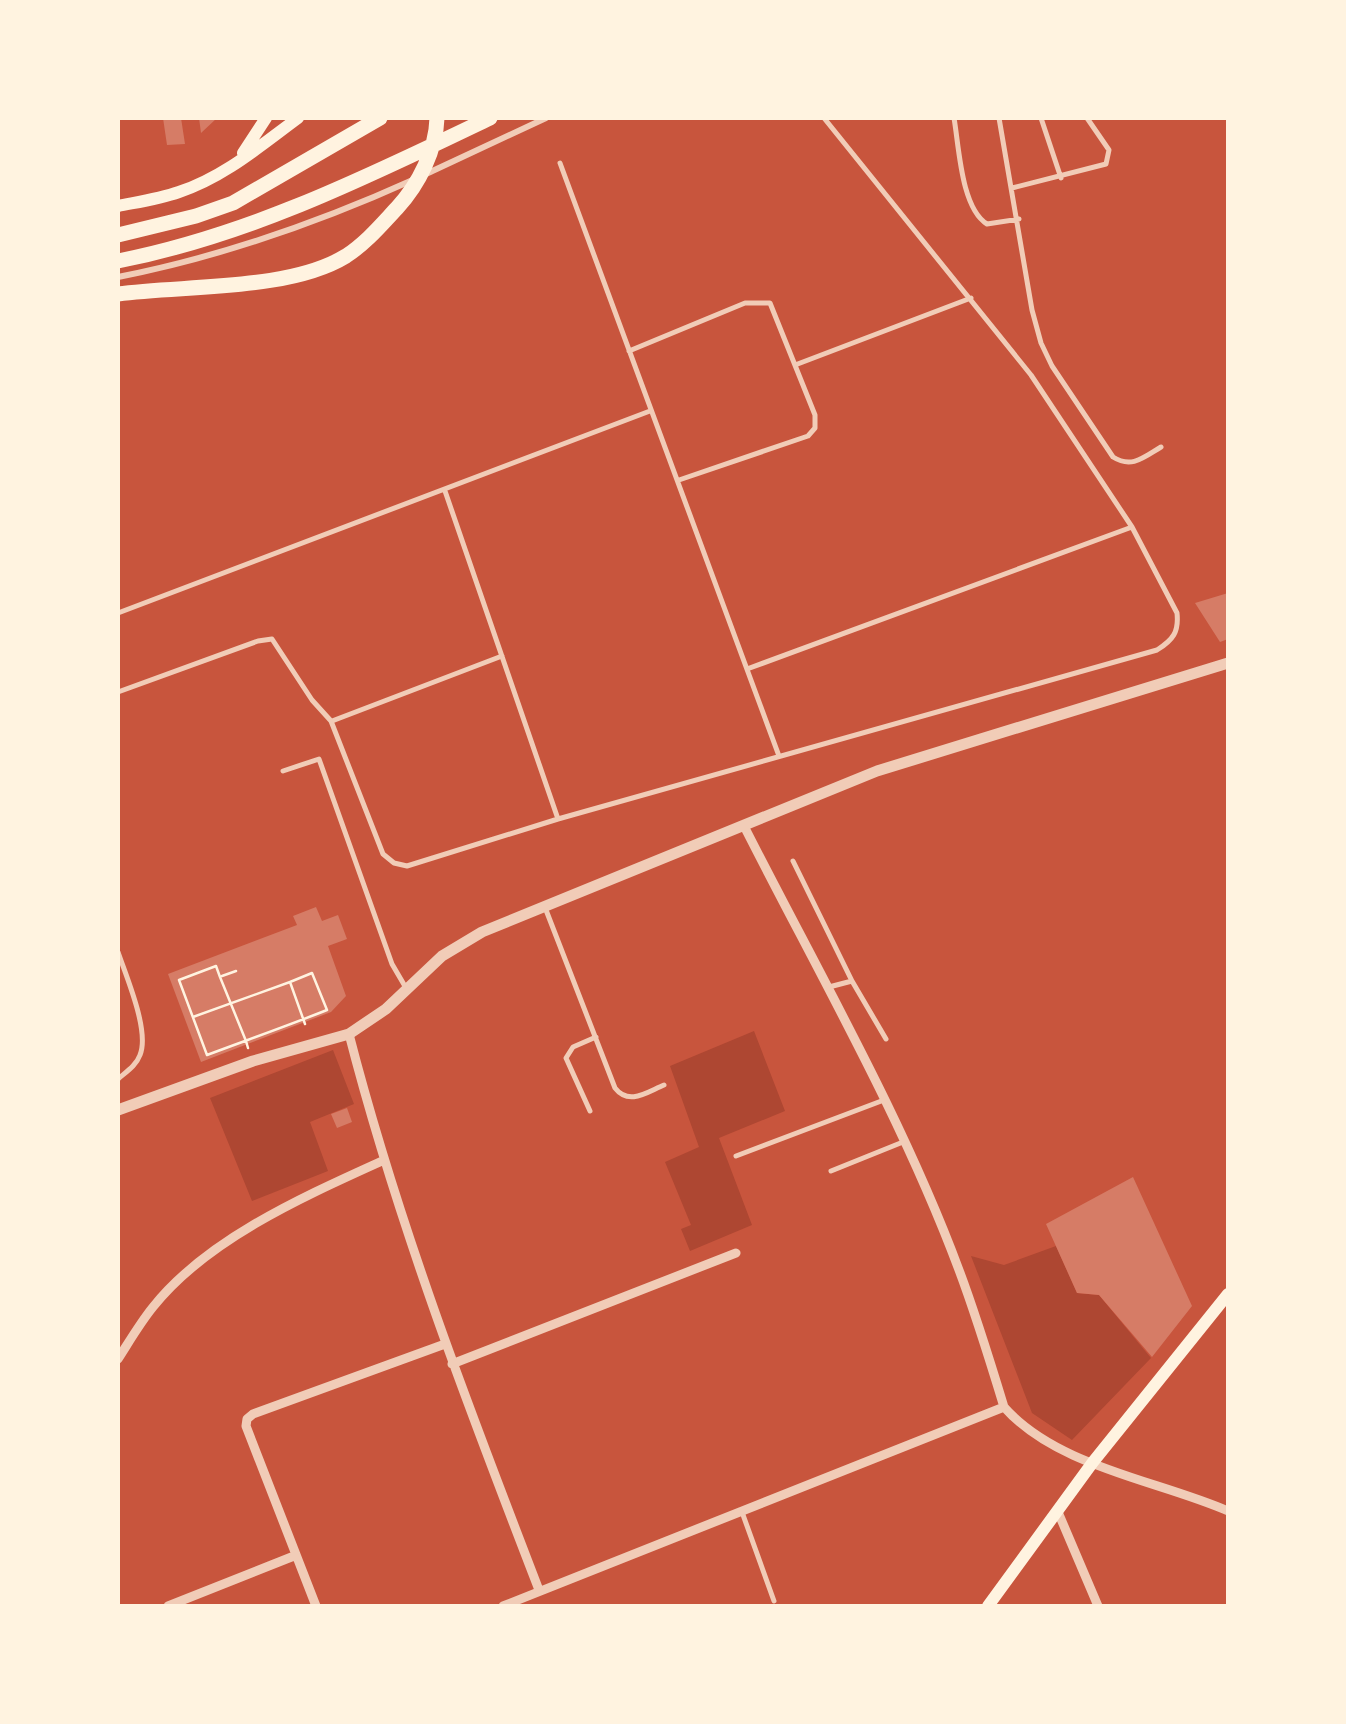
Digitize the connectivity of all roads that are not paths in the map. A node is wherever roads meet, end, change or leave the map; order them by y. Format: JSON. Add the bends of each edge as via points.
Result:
{"nodes":[{"id":1,"x":266,"y":118,"type":"edge"},
{"id":2,"x":298,"y":118,"type":"edge"},
{"id":3,"x":380,"y":118,"type":"edge"},
{"id":4,"x":438,"y":118,"type":"edge"},
{"id":5,"x":490,"y":118,"type":"edge"},
{"id":6,"x":546,"y":118,"type":"edge"},
{"id":7,"x":824,"y":118,"type":"edge"},
{"id":8,"x":954,"y":118,"type":"edge"},
{"id":9,"x":999,"y":118,"type":"edge"},
{"id":10,"x":1041,"y":118,"type":"edge"},
{"id":11,"x":1087,"y":118,"type":"edge"},
{"id":12,"x":560,"y":163,"type":"dead end"},
{"id":13,"x":236,"y":164,"type":"junction"},
{"id":14,"x":1061,"y":178,"type":"junction"},
{"id":15,"x":1012,"y":188,"type":"junction"},
{"id":16,"x":118,"y":206,"type":"edge"},
{"id":17,"x":1018,"y":219,"type":"junction"},
{"id":18,"x":118,"y":236,"type":"edge"},
{"id":19,"x":118,"y":261,"type":"edge"},
{"id":20,"x":118,"y":277,"type":"edge"},
{"id":21,"x":118,"y":294,"type":"edge"},
{"id":22,"x":972,"y":298,"type":"junction"},
{"id":23,"x":629,"y":351,"type":"junction"},
{"id":24,"x":795,"y":365,"type":"junction"},
{"id":25,"x":650,"y":411,"type":"junction"},
{"id":26,"x":1161,"y":447,"type":"dead end"},
{"id":27,"x":680,"y":480,"type":"junction"},
{"id":28,"x":444,"y":490,"type":"junction"},
{"id":29,"x":1132,"y":527,"type":"junction"},
{"id":30,"x":118,"y":612,"type":"edge"},
{"id":31,"x":502,"y":656,"type":"junction"},
{"id":32,"x":1228,"y":663,"type":"edge"},
{"id":33,"x":746,"y":669,"type":"junction"},
{"id":34,"x":118,"y":692,"type":"edge"},
{"id":35,"x":330,"y":721,"type":"junction"},
{"id":36,"x":779,"y":756,"type":"junction"},
{"id":37,"x":283,"y":771,"type":"dead end"},
{"id":38,"x":558,"y":819,"type":"junction"},
{"id":39,"x":744,"y":826,"type":"junction"},
{"id":40,"x":794,"y":861,"type":"dead end"},
{"id":41,"x":544,"y":908,"type":"junction"},
{"id":42,"x":118,"y":952,"type":"edge"},
{"id":43,"x":852,"y":981,"type":"junction"},
{"id":44,"x":406,"y":988,"type":"junction"},
{"id":45,"x":826,"y":988,"type":"junction"},
{"id":46,"x":349,"y":1034,"type":"junction"},
{"id":47,"x":596,"y":1037,"type":"junction"},
{"id":48,"x":886,"y":1039,"type":"dead end"},
{"id":49,"x":118,"y":1079,"type":"edge"},
{"id":50,"x":664,"y":1085,"type":"dead end"},
{"id":51,"x":884,"y":1100,"type":"junction"},
{"id":52,"x":118,"y":1110,"type":"edge"},
{"id":53,"x":590,"y":1110,"type":"dead end"},
{"id":54,"x":903,"y":1142,"type":"junction"},
{"id":55,"x":736,"y":1156,"type":"dead end"},
{"id":56,"x":382,"y":1160,"type":"junction"},
{"id":57,"x":831,"y":1172,"type":"dead end"},
{"id":58,"x":736,"y":1253,"type":"dead end"},
{"id":59,"x":1228,"y":1294,"type":"edge"},
{"id":60,"x":445,"y":1344,"type":"junction"},
{"id":61,"x":118,"y":1359,"type":"edge"},
{"id":62,"x":452,"y":1364,"type":"junction"},
{"id":63,"x":1004,"y":1407,"type":"junction"},
{"id":64,"x":1093,"y":1462,"type":"junction"},
{"id":65,"x":1228,"y":1511,"type":"edge"},
{"id":66,"x":742,"y":1512,"type":"junction"},
{"id":67,"x":1058,"y":1512,"type":"junction"},
{"id":68,"x":294,"y":1556,"type":"junction"},
{"id":69,"x":539,"y":1590,"type":"junction"},
{"id":70,"x":774,"y":1601,"type":"dead end"},
{"id":71,"x":168,"y":1606,"type":"edge"},
{"id":72,"x":316,"y":1606,"type":"edge"},
{"id":73,"x":503,"y":1606,"type":"edge"},
{"id":74,"x":988,"y":1606,"type":"edge"},
{"id":75,"x":1098,"y":1606,"type":"edge"}],
"edges":[{"from":1,"to":13,"type":"main road"},
{"from":2,"to":13,"type":"main road"},
{"from":3,"to":18,"type":"highway","via":[[233,203]]},
{"from":4,"to":21,"type":"highway","via":[[422,171],[403,202],[346,256],[273,280]]},
{"from":5,"to":19,"type":"highway","via":[[289,211],[175,250]]},
{"from":6,"to":20,"type":"street","via":[[291,229]]},
{"from":7,"to":22,"type":"lane"},
{"from":8,"to":17,"type":"lane","via":[[973,210],[987,224]]},
{"from":9,"to":15,"type":"lane"},
{"from":10,"to":14,"type":"lane"},
{"from":11,"to":14,"type":"lane","via":[[1110,157],[1098,168]]},
{"from":12,"to":23,"type":"lane"},
{"from":13,"to":16,"type":"main road","via":[[178,192]]},
{"from":14,"to":15,"type":"lane"},
{"from":15,"to":17,"type":"lane"},
{"from":17,"to":26,"type":"lane","via":[[1032,310],[1052,366],[1113,457],[1136,462]]},
{"from":22,"to":24,"type":"lane"},
{"from":22,"to":29,"type":"lane"},
{"from":23,"to":24,"type":"lane","via":[[758,300],[770,302]]},
{"from":23,"to":25,"type":"lane"},
{"from":24,"to":27,"type":"lane","via":[[815,415],[816,428],[808,436]]},
{"from":25,"to":27,"type":"lane"},
{"from":25,"to":28,"type":"lane"},
{"from":27,"to":33,"type":"lane"},
{"from":28,"to":30,"type":"lane"},
{"from":28,"to":31,"type":"lane"},
{"from":29,"to":33,"type":"lane"},
{"from":29,"to":36,"type":"lane","via":[[1177,613],[1178,628],[1157,650]]},
{"from":31,"to":35,"type":"lane"},
{"from":31,"to":38,"type":"lane"},
{"from":32,"to":39,"type":"street","via":[[877,771]]},
{"from":33,"to":36,"type":"lane"},
{"from":34,"to":35,"type":"lane","via":[[272,639]]},
{"from":35,"to":38,"type":"lane","via":[[383,854],[394,862],[406,866]]},
{"from":36,"to":38,"type":"lane"},
{"from":37,"to":44,"type":"lane","via":[[319,759]]},
{"from":39,"to":41,"type":"street"},
{"from":39,"to":45,"type":"street"},
{"from":40,"to":43,"type":"lane"},
{"from":41,"to":44,"type":"street","via":[[461,943]]},
{"from":41,"to":47,"type":"lane"},
{"from":42,"to":49,"type":"lane","via":[[142,1034],[141,1054]]},
{"from":43,"to":45,"type":"lane"},
{"from":43,"to":48,"type":"lane"},
{"from":44,"to":46,"type":"street"},
{"from":45,"to":51,"type":"street"},
{"from":46,"to":52,"type":"street"},
{"from":46,"to":56,"type":"street"},
{"from":47,"to":50,"type":"lane","via":[[624,1098]]},
{"from":47,"to":53,"type":"lane","via":[[572,1046],[566,1058]]},
{"from":51,"to":54,"type":"street"},
{"from":51,"to":55,"type":"lane"},
{"from":54,"to":57,"type":"lane"},
{"from":54,"to":63,"type":"street","via":[[958,1268]]},
{"from":56,"to":60,"type":"street"},
{"from":56,"to":61,"type":"street","via":[[298,1200],[204,1260],[154,1306]]},
{"from":58,"to":62,"type":"street"},
{"from":59,"to":64,"type":"main road"},
{"from":60,"to":62,"type":"street"},
{"from":60,"to":68,"type":"street","via":[[247,1418]]},
{"from":62,"to":69,"type":"street"},
{"from":63,"to":64,"type":"street","via":[[1035,1436]]},
{"from":63,"to":66,"type":"street"},
{"from":64,"to":65,"type":"street"},
{"from":64,"to":67,"type":"main road"},
{"from":66,"to":69,"type":"street"},
{"from":66,"to":70,"type":"lane"},
{"from":67,"to":74,"type":"main road"},
{"from":67,"to":75,"type":"street"},
{"from":68,"to":71,"type":"street"},
{"from":68,"to":72,"type":"street"},
{"from":69,"to":73,"type":"street"}]}
